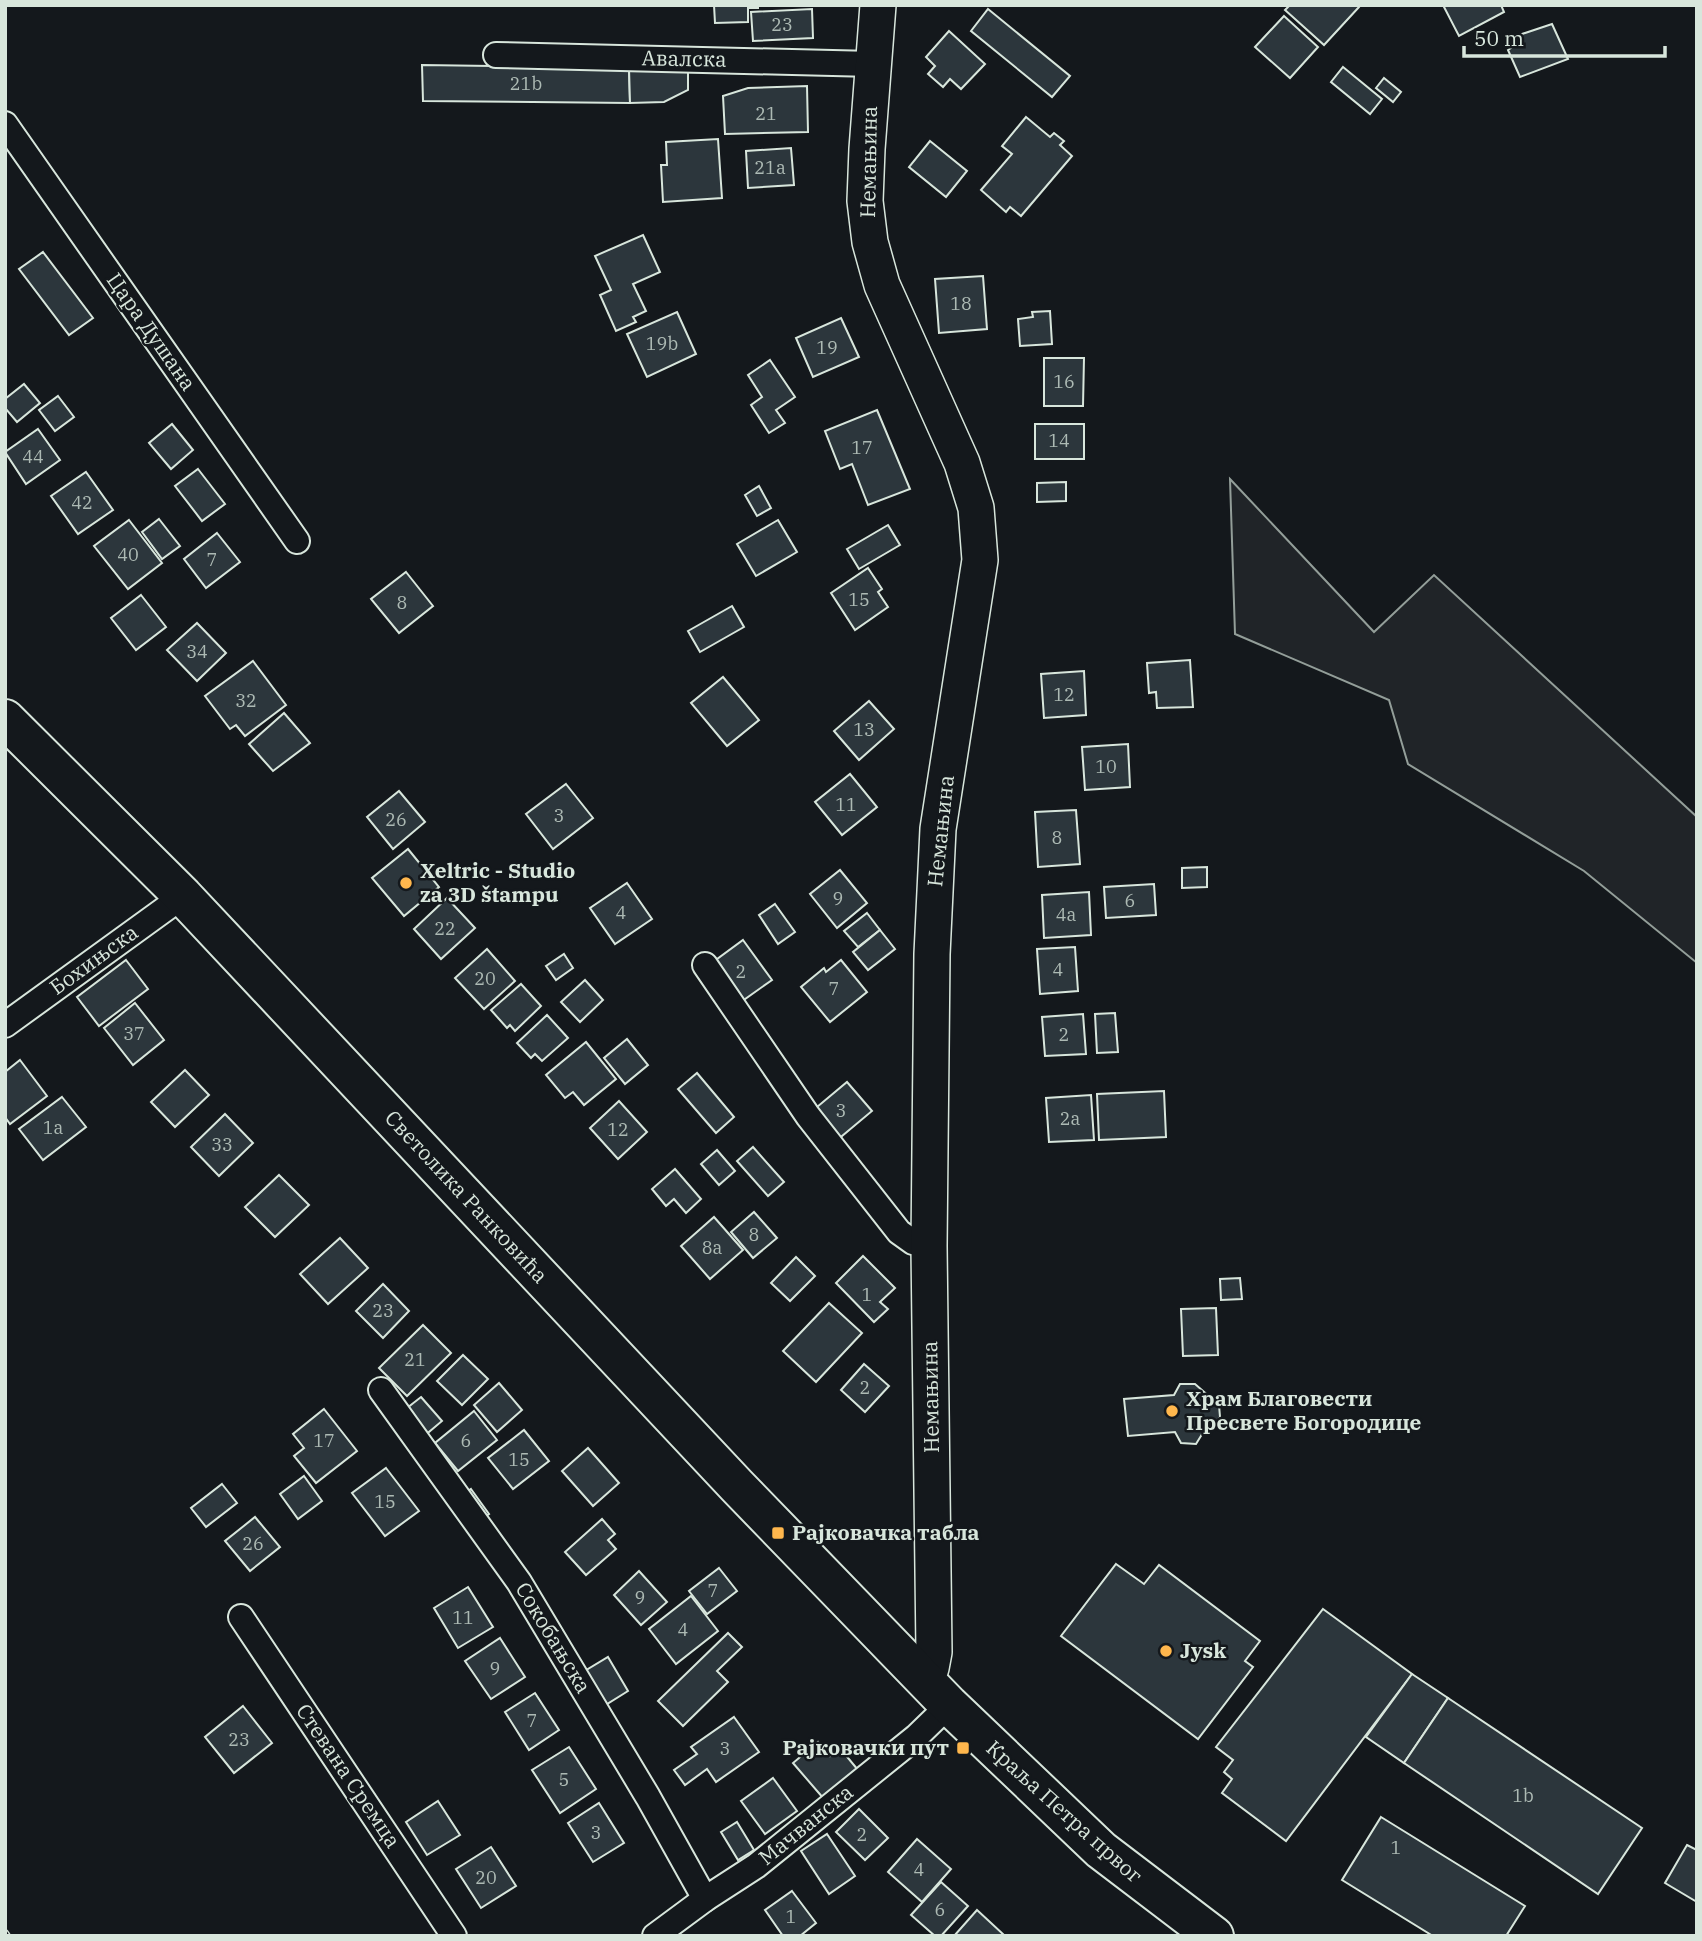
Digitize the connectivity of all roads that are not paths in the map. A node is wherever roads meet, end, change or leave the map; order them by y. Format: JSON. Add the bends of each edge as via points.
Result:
{"nodes":[{"id":1,"x":878,"y":5,"type":"edge"},
{"id":2,"x":496,"y":55,"type":"dead end"},
{"id":3,"x":873,"y":64,"type":"junction"},
{"id":4,"x":5,"y":124,"type":"edge"},
{"id":5,"x":297,"y":541,"type":"dead end"},
{"id":6,"x":5,"y":719,"type":"edge"},
{"id":7,"x":183,"y":896,"type":"junction"},
{"id":8,"x":705,"y":965,"type":"dead end"},
{"id":9,"x":5,"y":1025,"type":"edge"},
{"id":10,"x":929,"y":1246,"type":"junction"},
{"id":11,"x":381,"y":1390,"type":"dead end"},
{"id":12,"x":241,"y":1617,"type":"dead end"},
{"id":13,"x":936,"y":1692,"type":"junction"},
{"id":14,"x":705,"y":1899,"type":"junction"},
{"id":15,"x":454,"y":1936,"type":"edge"},
{"id":16,"x":655,"y":1936,"type":"edge"},
{"id":17,"x":1214,"y":1936,"type":"edge"}],
"edges":[{"from":1,"to":3,"type":"street","name":"Немањина"},
{"from":2,"to":3,"type":"street","name":"Авалска"},
{"from":3,"to":10,"type":"street","name":"Немањина","via":[[865,201],[870,242],[882,285],[961,463],[976,508],[980,560],[939,829],[932,954]]},
{"from":4,"to":5,"type":"street","name":"Цара Душана"},
{"from":6,"to":7,"type":"main road","name":"Светолика Ранковића"},
{"from":7,"to":9,"type":"street","name":"Бохињска"},
{"from":7,"to":13,"type":"main road","name":"Светолика Ранковића"},
{"from":8,"to":10,"type":"street","via":[[808,1116],[883,1211],[906,1237]]},
{"from":10,"to":13,"type":"street","name":"Немањина","via":[[931,1668]]},
{"from":11,"to":14,"type":"street","name":"Сокобањска","via":[[519,1582]]},
{"from":12,"to":15,"type":"street","name":"Стевана Сремца"},
{"from":13,"to":14,"type":"street","name":"Мачванска","via":[[916,1737],[756,1867]]},
{"from":13,"to":17,"type":"main road","name":"Краља Петра првог","via":[[1101,1850]]},
{"from":14,"to":16,"type":"street","name":"Мачванска"}]}
